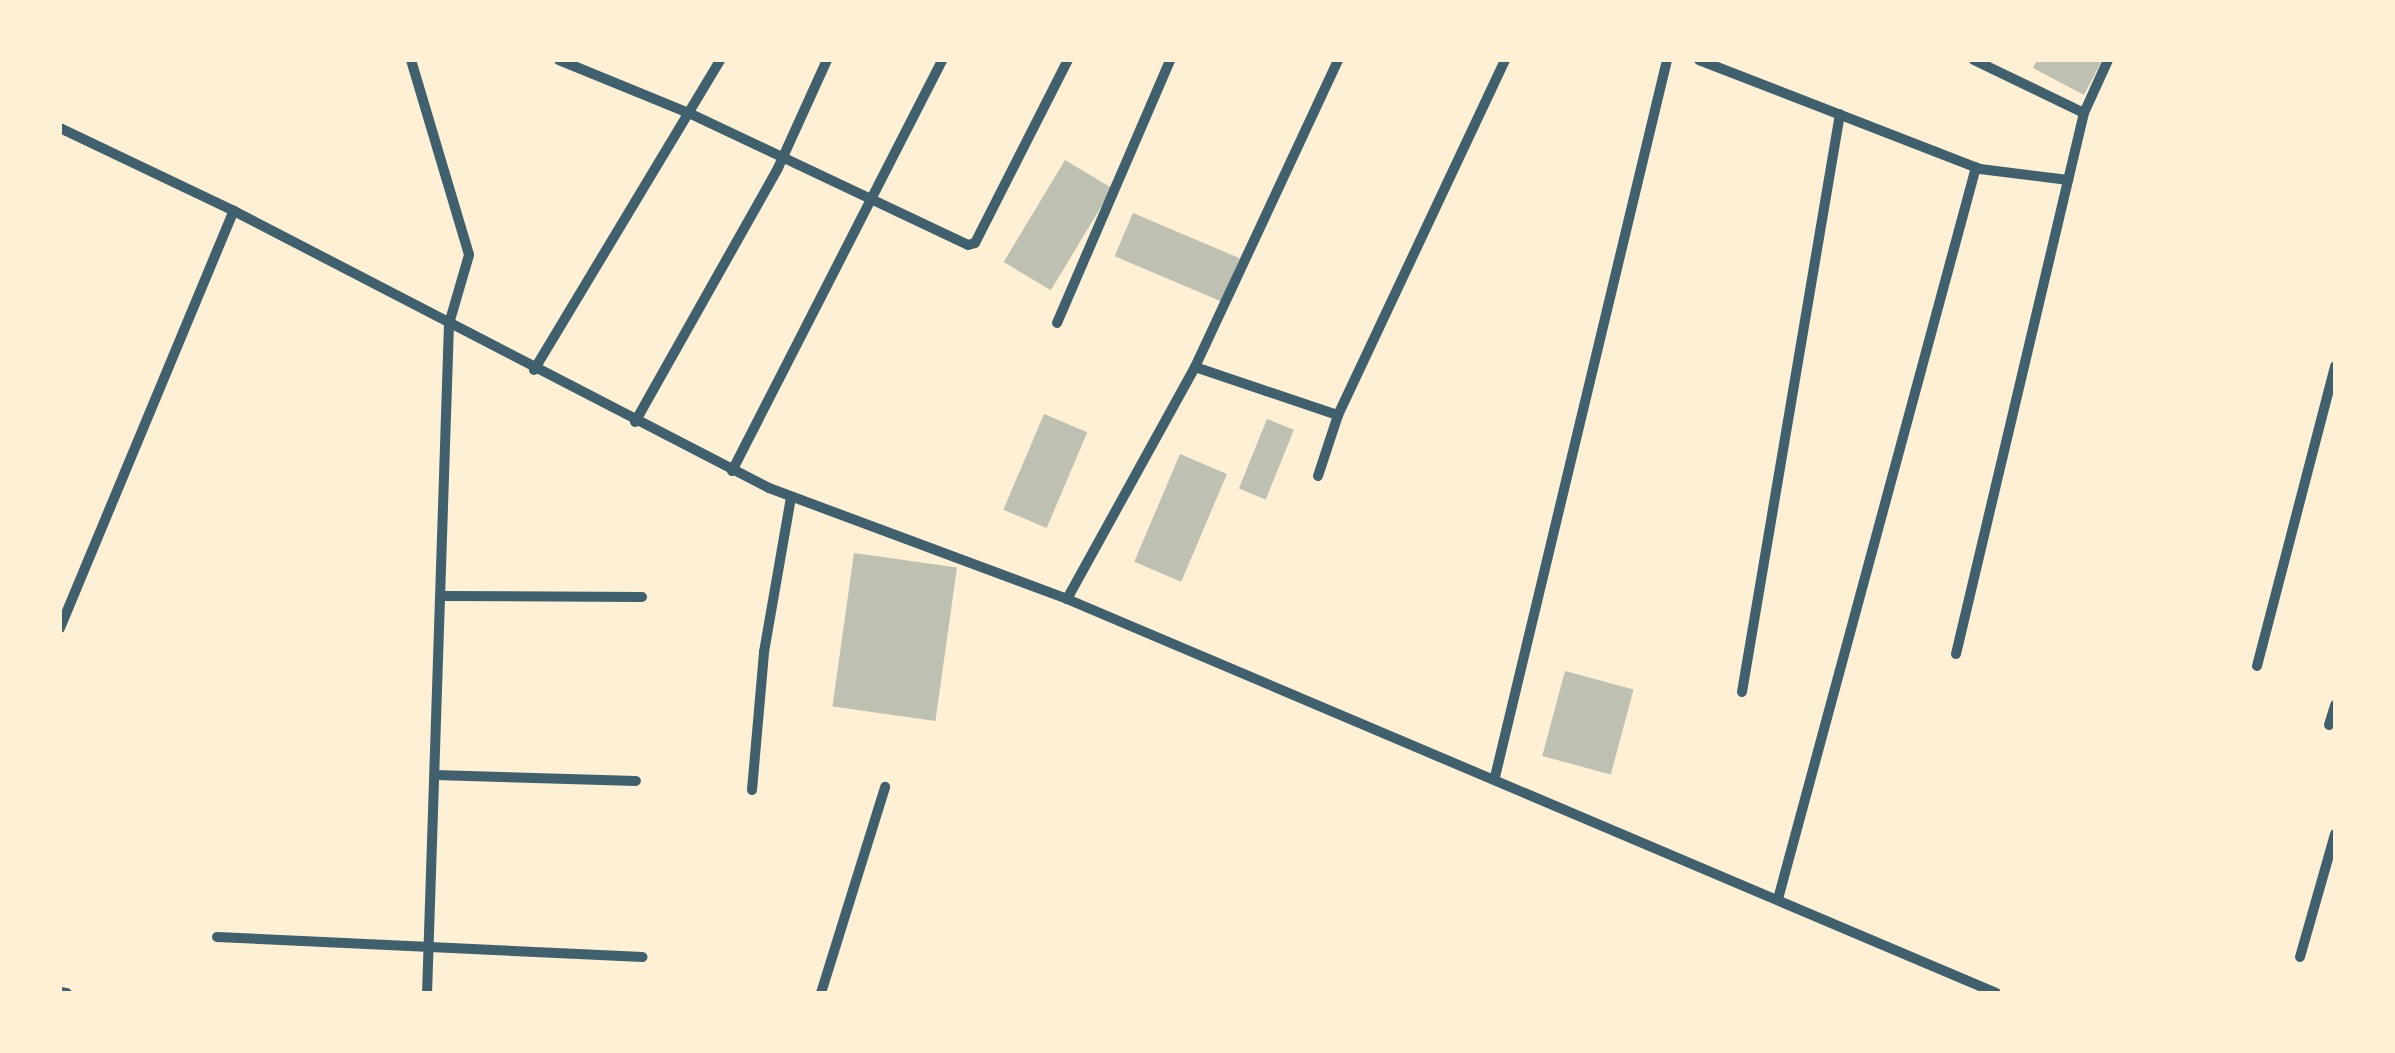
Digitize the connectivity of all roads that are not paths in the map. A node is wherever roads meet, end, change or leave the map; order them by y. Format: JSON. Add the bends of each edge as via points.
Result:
{"nodes":[{"id":1,"x":411,"y":60,"type":"edge"},
{"id":2,"x":559,"y":60,"type":"edge"},
{"id":3,"x":720,"y":60,"type":"edge"},
{"id":4,"x":826,"y":60,"type":"edge"},
{"id":5,"x":942,"y":60,"type":"edge"},
{"id":6,"x":1068,"y":60,"type":"edge"},
{"id":7,"x":1170,"y":60,"type":"edge"},
{"id":8,"x":1338,"y":60,"type":"edge"},
{"id":9,"x":1505,"y":60,"type":"edge"},
{"id":10,"x":1667,"y":60,"type":"edge"},
{"id":11,"x":1700,"y":60,"type":"edge"},
{"id":12,"x":1974,"y":60,"type":"edge"},
{"id":13,"x":2108,"y":60,"type":"edge"},
{"id":14,"x":2084,"y":113,"type":"junction"},
{"id":15,"x":691,"y":114,"type":"junction"},
{"id":16,"x":1840,"y":114,"type":"junction"},
{"id":17,"x":60,"y":128,"type":"edge"},
{"id":18,"x":781,"y":157,"type":"junction"},
{"id":19,"x":1976,"y":167,"type":"junction"},
{"id":20,"x":2068,"y":180,"type":"junction"},
{"id":21,"x":867,"y":198,"type":"junction"},
{"id":22,"x":234,"y":211,"type":"junction"},
{"id":23,"x":1057,"y":323,"type":"dead end"},
{"id":24,"x":449,"y":324,"type":"junction"},
{"id":25,"x":2335,"y":366,"type":"edge"},
{"id":26,"x":1195,"y":367,"type":"junction"},
{"id":27,"x":534,"y":370,"type":"junction"},
{"id":28,"x":1338,"y":415,"type":"junction"},
{"id":29,"x":635,"y":422,"type":"junction"},
{"id":30,"x":732,"y":471,"type":"junction"},
{"id":31,"x":1318,"y":476,"type":"dead end"},
{"id":32,"x":791,"y":498,"type":"junction"},
{"id":33,"x":442,"y":596,"type":"junction"},
{"id":34,"x":642,"y":598,"type":"dead end"},
{"id":35,"x":1067,"y":599,"type":"junction"},
{"id":36,"x":60,"y":628,"type":"edge"},
{"id":37,"x":1956,"y":654,"type":"dead end"},
{"id":38,"x":2257,"y":666,"type":"dead end"},
{"id":39,"x":1742,"y":692,"type":"dead end"},
{"id":40,"x":2335,"y":705,"type":"edge"},
{"id":41,"x":2329,"y":726,"type":"dead end"},
{"id":42,"x":435,"y":775,"type":"junction"},
{"id":43,"x":1495,"y":777,"type":"junction"},
{"id":44,"x":636,"y":781,"type":"dead end"},
{"id":45,"x":885,"y":787,"type":"dead end"},
{"id":46,"x":752,"y":790,"type":"dead end"},
{"id":47,"x":2335,"y":834,"type":"edge"},
{"id":48,"x":1778,"y":899,"type":"junction"},
{"id":49,"x":217,"y":937,"type":"dead end"},
{"id":50,"x":428,"y":948,"type":"junction"},
{"id":51,"x":2300,"y":957,"type":"dead end"},
{"id":52,"x":643,"y":958,"type":"dead end"},
{"id":53,"x":427,"y":993,"type":"edge"},
{"id":54,"x":821,"y":993,"type":"edge"},
{"id":55,"x":1996,"y":993,"type":"edge"}],
"edges":[{"from":1,"to":24,"type":"street","via":[[469,255]]},
{"from":2,"to":15,"type":"street"},
{"from":3,"to":15,"type":"street"},
{"from":4,"to":18,"type":"street"},
{"from":5,"to":21,"type":"street"},
{"from":6,"to":21,"type":"street","via":[[976,243],[964,244]]},
{"from":7,"to":23,"type":"street"},
{"from":8,"to":26,"type":"street"},
{"from":9,"to":28,"type":"street"},
{"from":10,"to":43,"type":"street"},
{"from":11,"to":16,"type":"street"},
{"from":12,"to":14,"type":"street"},
{"from":13,"to":14,"type":"street"},
{"from":14,"to":20,"type":"street"},
{"from":15,"to":18,"type":"street"},
{"from":15,"to":27,"type":"street"},
{"from":16,"to":19,"type":"street"},
{"from":16,"to":39,"type":"street"},
{"from":17,"to":22,"type":"street"},
{"from":18,"to":21,"type":"street"},
{"from":18,"to":29,"type":"street"},
{"from":19,"to":20,"type":"street"},
{"from":19,"to":48,"type":"street"},
{"from":20,"to":37,"type":"street"},
{"from":21,"to":30,"type":"street"},
{"from":22,"to":24,"type":"street"},
{"from":22,"to":36,"type":"street"},
{"from":24,"to":27,"type":"street"},
{"from":24,"to":33,"type":"street"},
{"from":25,"to":38,"type":"street"},
{"from":26,"to":28,"type":"street"},
{"from":26,"to":35,"type":"street"},
{"from":27,"to":29,"type":"street"},
{"from":28,"to":31,"type":"street"},
{"from":29,"to":30,"type":"street"},
{"from":30,"to":32,"type":"street"},
{"from":32,"to":35,"type":"street"},
{"from":32,"to":46,"type":"street","via":[[764,652]]},
{"from":33,"to":34,"type":"street"},
{"from":33,"to":42,"type":"street"},
{"from":35,"to":43,"type":"street"},
{"from":40,"to":41,"type":"street"},
{"from":42,"to":44,"type":"street"},
{"from":42,"to":50,"type":"street"},
{"from":43,"to":48,"type":"street"},
{"from":45,"to":54,"type":"street"},
{"from":47,"to":51,"type":"street"},
{"from":48,"to":55,"type":"street"},
{"from":49,"to":50,"type":"street"},
{"from":50,"to":52,"type":"street"},
{"from":50,"to":53,"type":"street"}]}
